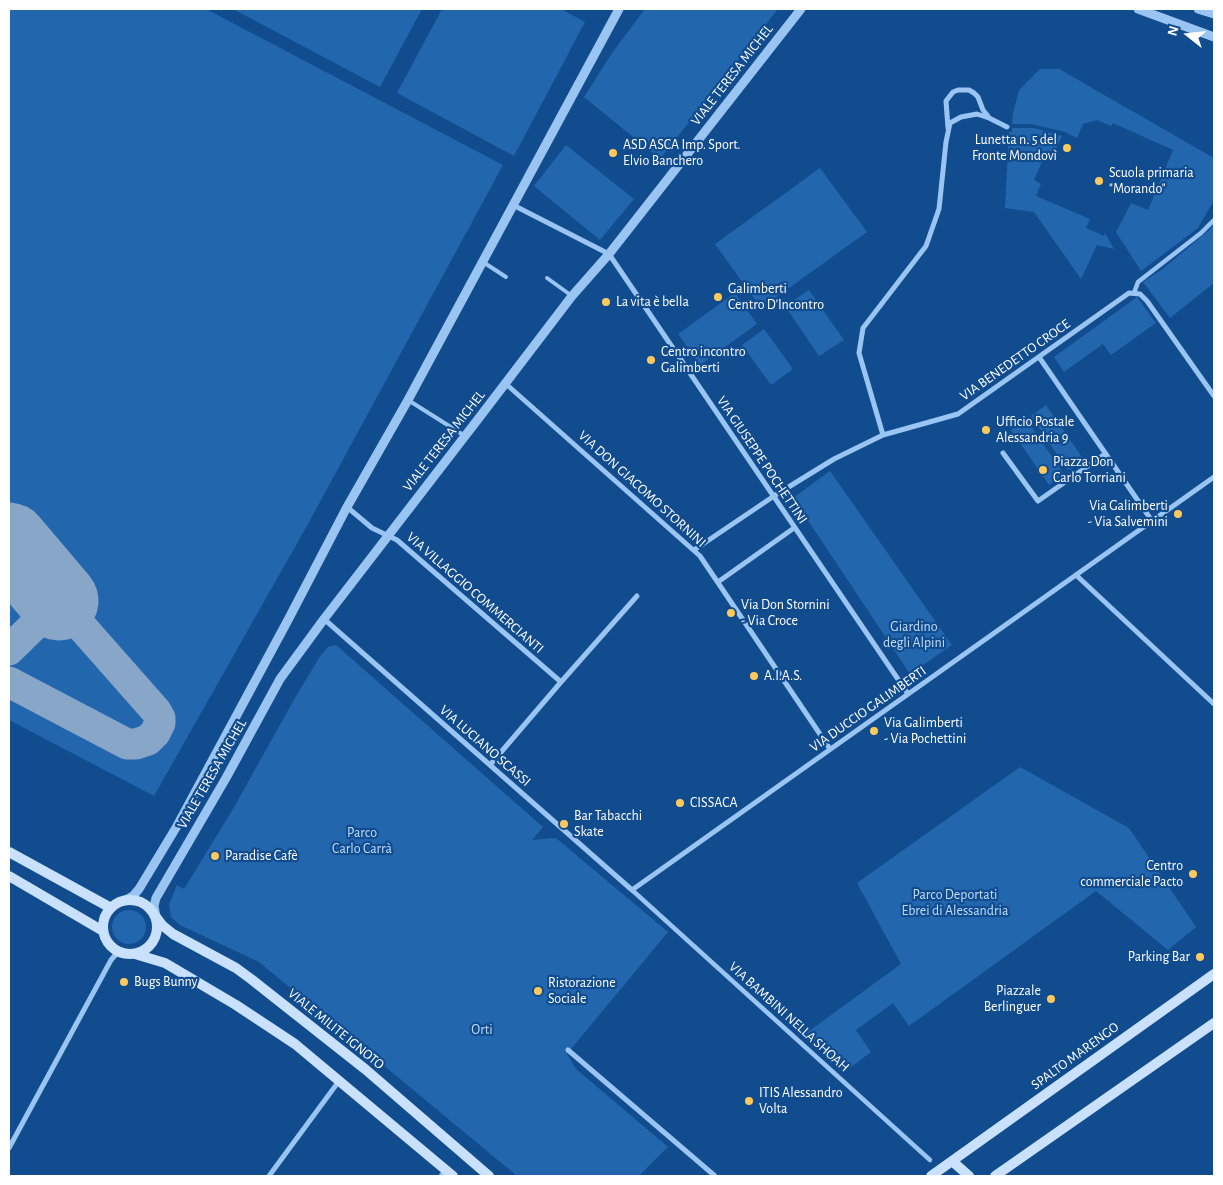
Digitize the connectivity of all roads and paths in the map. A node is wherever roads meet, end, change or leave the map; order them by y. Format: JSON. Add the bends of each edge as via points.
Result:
{"nodes":[{"id":1,"x":619,"y":9,"type":"edge"},
{"id":2,"x":801,"y":9,"type":"edge"},
{"id":3,"x":1138,"y":9,"type":"edge"},
{"id":4,"x":1198,"y":9,"type":"edge"},
{"id":5,"x":1214,"y":14,"type":"edge"},
{"id":6,"x":1214,"y":37,"type":"edge"},
{"id":7,"x":995,"y":121,"type":"junction"},
{"id":8,"x":1007,"y":127,"type":"dead end"},
{"id":9,"x":948,"y":128,"type":"junction"},
{"id":10,"x":513,"y":205,"type":"junction"},
{"id":11,"x":1214,"y":220,"type":"edge"},
{"id":12,"x":610,"y":254,"type":"junction"},
{"id":13,"x":483,"y":262,"type":"junction"},
{"id":14,"x":506,"y":277,"type":"dead end"},
{"id":15,"x":547,"y":278,"type":"dead end"},
{"id":16,"x":1134,"y":293,"type":"junction"},
{"id":17,"x":572,"y":296,"type":"junction"},
{"id":18,"x":1039,"y":356,"type":"junction"},
{"id":19,"x":506,"y":384,"type":"junction"},
{"id":20,"x":1214,"y":396,"type":"edge"},
{"id":21,"x":408,"y":400,"type":"junction"},
{"id":22,"x":883,"y":435,"type":"junction"},
{"id":23,"x":465,"y":436,"type":"junction"},
{"id":24,"x":1003,"y":453,"type":"dead end"},
{"id":25,"x":1105,"y":454,"type":"junction"},
{"id":26,"x":1214,"y":476,"type":"edge"},
{"id":27,"x":774,"y":496,"type":"junction"},
{"id":28,"x":347,"y":507,"type":"junction"},
{"id":29,"x":1152,"y":520,"type":"junction"},
{"id":30,"x":794,"y":528,"type":"junction"},
{"id":31,"x":388,"y":535,"type":"junction"},
{"id":32,"x":694,"y":550,"type":"junction"},
{"id":33,"x":1076,"y":575,"type":"junction"},
{"id":34,"x":718,"y":582,"type":"junction"},
{"id":35,"x":637,"y":596,"type":"dead end"},
{"id":36,"x":324,"y":619,"type":"junction"},
{"id":37,"x":561,"y":682,"type":"junction"},
{"id":38,"x":908,"y":694,"type":"junction"},
{"id":39,"x":1214,"y":704,"type":"edge"},
{"id":40,"x":830,"y":750,"type":"junction"},
{"id":41,"x":490,"y":765,"type":"junction"},
{"id":42,"x":9,"y":852,"type":"edge"},
{"id":43,"x":9,"y":876,"type":"edge"},
{"id":44,"x":632,"y":890,"type":"junction"},
{"id":45,"x":126,"y":900,"type":"junction"},
{"id":46,"x":111,"y":908,"type":"junction"},
{"id":47,"x":156,"y":917,"type":"junction"},
{"id":48,"x":103,"y":931,"type":"junction"},
{"id":49,"x":118,"y":952,"type":"junction"},
{"id":50,"x":135,"y":954,"type":"junction"},
{"id":51,"x":1214,"y":974,"type":"edge"},
{"id":52,"x":1214,"y":1023,"type":"edge"},
{"id":53,"x":568,"y":1050,"type":"dead end"},
{"id":54,"x":339,"y":1082,"type":"junction"},
{"id":55,"x":9,"y":1148,"type":"edge"},
{"id":56,"x":930,"y":1160,"type":"dead end"},
{"id":57,"x":952,"y":1161,"type":"junction"},
{"id":58,"x":446,"y":1174,"type":"edge"},
{"id":59,"x":269,"y":1176,"type":"edge"},
{"id":60,"x":489,"y":1176,"type":"edge"},
{"id":61,"x":715,"y":1176,"type":"edge"},
{"id":62,"x":931,"y":1176,"type":"edge"},
{"id":63,"x":969,"y":1176,"type":"edge"},
{"id":64,"x":995,"y":1176,"type":"edge"}],
"edges":[{"from":1,"to":10,"type":"street","name":"VIALE TERESA MICHEL"},
{"from":2,"to":12,"type":"street","name":"VIALE TERESA MICHEL"},
{"from":3,"to":6,"type":"street"},
{"from":4,"to":5,"type":"street"},
{"from":7,"to":8,"type":"street"},
{"from":7,"to":9,"type":"street","via":[[981,115],[969,115],[953,120]]},
{"from":7,"to":9,"type":"street","via":[[983,110],[974,92],[958,90],[946,101]]},
{"from":9,"to":22,"type":"street","via":[[939,209],[926,246],[863,328],[859,353]]},
{"from":10,"to":12,"type":"street","name":"VIA GIUSEPPE POCHETTINI"},
{"from":10,"to":13,"type":"street","name":"VIALE TERESA MICHEL"},
{"from":11,"to":16,"type":"street","name":"VIA BENEDETTO CROCE","via":[[1138,282]]},
{"from":12,"to":17,"type":"street","name":"VIALE TERESA MICHEL"},
{"from":12,"to":27,"type":"street","name":"VIA GIUSEPPE POCHETTINI"},
{"from":13,"to":14,"type":"lane"},
{"from":13,"to":21,"type":"street","name":"VIALE TERESA MICHEL"},
{"from":15,"to":17,"type":"lane"},
{"from":16,"to":18,"type":"street","name":"VIA BENEDETTO CROCE","via":[[1123,297]]},
{"from":16,"to":20,"type":"street","via":[[1147,301]]},
{"from":17,"to":19,"type":"street","name":"VIALE TERESA MICHEL"},
{"from":18,"to":22,"type":"street","name":"VIA BENEDETTO CROCE","via":[[958,414]]},
{"from":18,"to":25,"type":"street"},
{"from":19,"to":23,"type":"street","name":"VIALE TERESA MICHEL"},
{"from":19,"to":32,"type":"street","name":"VIA DON GIACOMO STORNINI"},
{"from":21,"to":23,"type":"lane"},
{"from":21,"to":28,"type":"street","name":"VIALE TERESA MICHEL"},
{"from":22,"to":27,"type":"street","name":"VIA BENEDETTO CROCE","via":[[834,459]]},
{"from":23,"to":31,"type":"street","name":"VIALE TERESA MICHEL"},
{"from":24,"to":25,"type":"street","via":[[1038,501]]},
{"from":25,"to":29,"type":"street"},
{"from":26,"to":29,"type":"street","name":"VIA DUCCIO GALIMBERTI"},
{"from":27,"to":30,"type":"street","name":"VIA GIUSEPPE POCHETTINI"},
{"from":27,"to":32,"type":"street","name":"VIA BENEDETTO CROCE"},
{"from":28,"to":31,"type":"street","name":"VIA VILLAGGIO COMMERCIANTI","via":[[372,528]]},
{"from":28,"to":45,"type":"street","name":"VIALE TERESA MICHEL","via":[[177,826],[139,890]]},
{"from":29,"to":33,"type":"street","name":"VIA DUCCIO GALIMBERTI"},
{"from":30,"to":34,"type":"street"},
{"from":30,"to":38,"type":"street","name":"VIA GIUSEPPE POCHETTINI"},
{"from":31,"to":36,"type":"street","name":"VIALE TERESA MICHEL"},
{"from":31,"to":37,"type":"street","name":"VIA VILLAGGIO COMMERCIANTI"},
{"from":32,"to":34,"type":"street","name":"VIA DON GIACOMO STORNINI"},
{"from":33,"to":38,"type":"street","name":"VIA DUCCIO GALIMBERTI"},
{"from":33,"to":39,"type":"street"},
{"from":34,"to":40,"type":"street","name":"VIA DON GIACOMO STORNINI"},
{"from":35,"to":37,"type":"street"},
{"from":36,"to":41,"type":"street","name":"VIA LUCIANO SCASSI"},
{"from":36,"to":47,"type":"street","name":"VIALE TERESA MICHEL","via":[[280,679],[156,898]]},
{"from":37,"to":41,"type":"street"},
{"from":38,"to":40,"type":"street","name":"VIA DUCCIO GALIMBERTI"},
{"from":40,"to":44,"type":"street","name":"VIA DUCCIO GALIMBERTI"},
{"from":41,"to":44,"type":"street","name":"VIA LUCIANO SCASSI"},
{"from":42,"to":46,"type":"main road"},
{"from":43,"to":48,"type":"main road"},
{"from":44,"to":56,"type":"street","name":"VIA BAMBINI NELLA SHOAH"},
{"from":45,"to":46,"type":"main road"},
{"from":45,"to":47,"type":"main road","via":[[144,903]]},
{"from":46,"to":48,"type":"main road"},
{"from":47,"to":50,"type":"main road","via":[[158,928],[154,942]]},
{"from":47,"to":60,"type":"main road","name":"VIALE MILITE IGNOTO","via":[[176,936],[251,979],[365,1069]]},
{"from":48,"to":49,"type":"main road","via":[[108,944]]},
{"from":49,"to":50,"type":"main road"},
{"from":49,"to":55,"type":"street"},
{"from":50,"to":54,"type":"main road","via":[[165,963],[236,1005],[295,1044]]},
{"from":51,"to":57,"type":"main road","name":"SPALTO MARENGO"},
{"from":52,"to":64,"type":"main road"},
{"from":53,"to":61,"type":"street"},
{"from":54,"to":58,"type":"main road"},
{"from":54,"to":59,"type":"street"},
{"from":57,"to":62,"type":"main road","name":"SPALTO MARENGO"},
{"from":57,"to":63,"type":"main road"}]}
